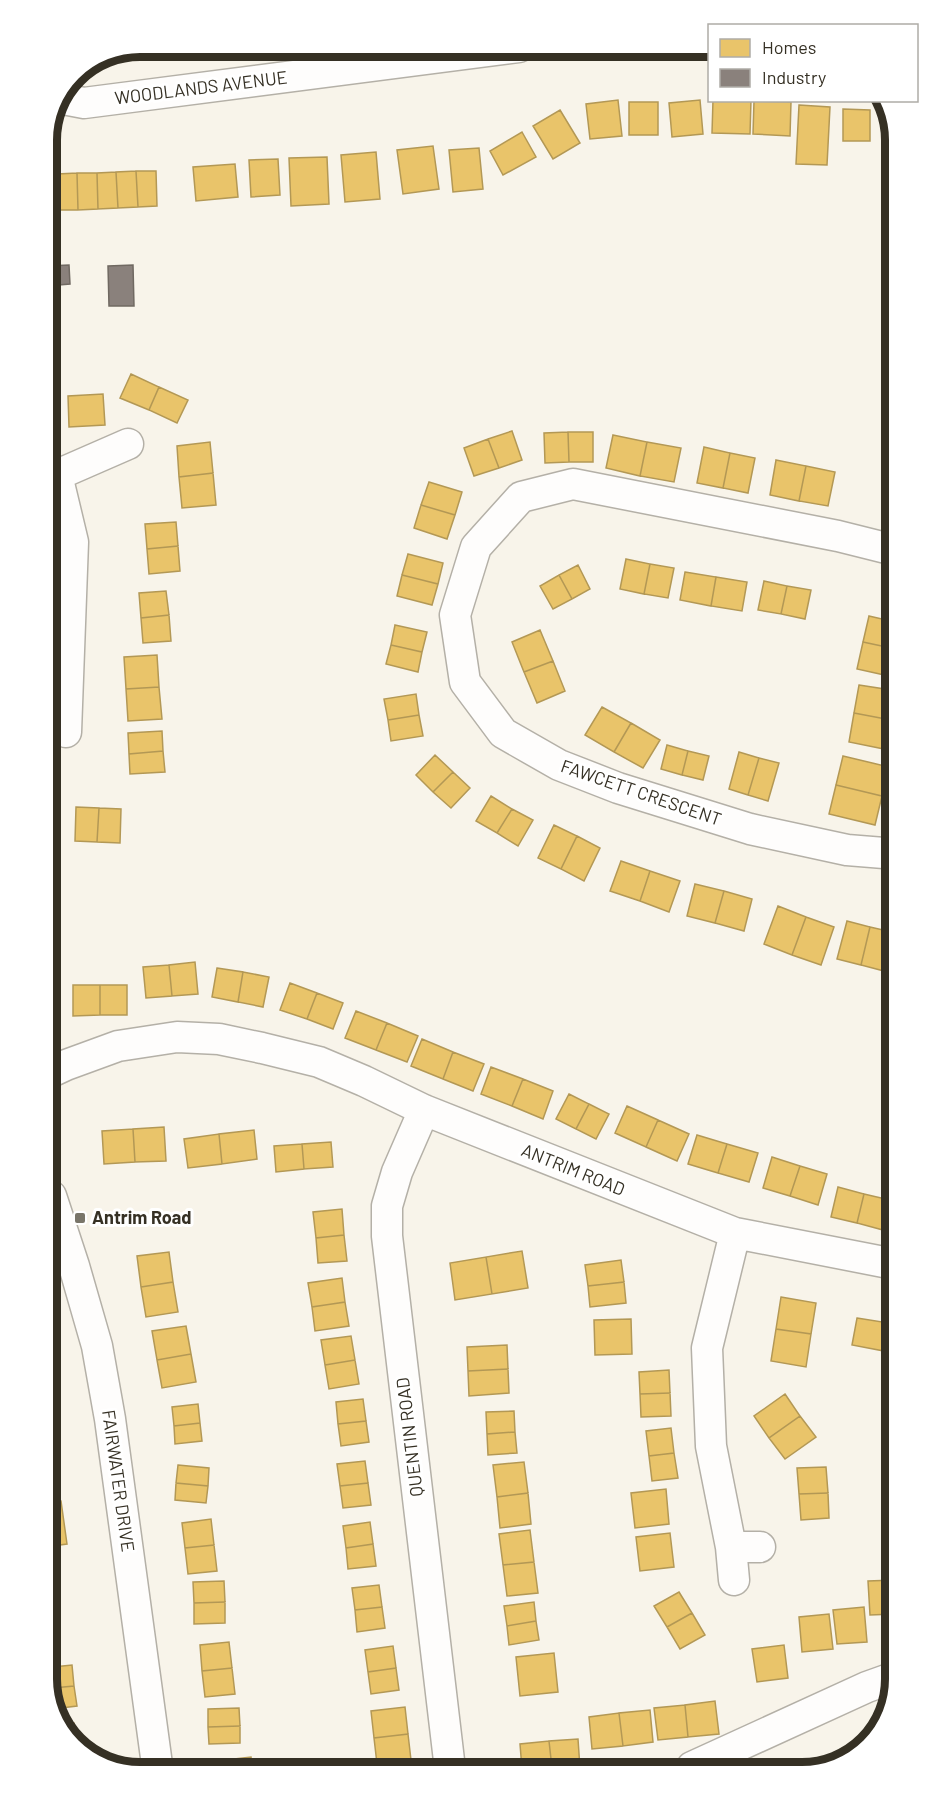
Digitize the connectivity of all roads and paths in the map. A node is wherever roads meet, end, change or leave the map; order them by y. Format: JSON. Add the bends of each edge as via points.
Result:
{"nodes":[{"id":1,"x":416,"y":57,"type":"edge"},
{"id":2,"x":68,"y":100,"type":"edge"},
{"id":3,"x":128,"y":444,"type":"dead end"},
{"id":4,"x":57,"y":474,"type":"edge"},
{"id":5,"x":57,"y":492,"type":"edge"},
{"id":6,"x":885,"y":548,"type":"edge"},
{"id":7,"x":66,"y":732,"type":"dead end"},
{"id":8,"x":885,"y":853,"type":"edge"},
{"id":9,"x":57,"y":1069,"type":"edge"},
{"id":10,"x":424,"y":1110,"type":"junction"},
{"id":11,"x":57,"y":1214,"type":"edge"},
{"id":12,"x":735,"y":1233,"type":"junction"},
{"id":13,"x":885,"y":1262,"type":"edge"},
{"id":14,"x":731,"y":1547,"type":"junction"},
{"id":15,"x":760,"y":1547,"type":"dead end"},
{"id":16,"x":734,"y":1580,"type":"dead end"},
{"id":17,"x":885,"y":1681,"type":"edge"},
{"id":18,"x":157,"y":1762,"type":"edge"},
{"id":19,"x":449,"y":1762,"type":"edge"},
{"id":20,"x":703,"y":1762,"type":"edge"}],
"edges":[{"from":1,"to":2,"type":"street","name":"WOODLANDS AVENUE","via":[[84,103]]},
{"from":3,"to":4,"type":"street"},
{"from":5,"to":7,"type":"street","via":[[72,542]]},
{"from":6,"to":8,"type":"street","name":"FAWCETT CRESCENT","via":[[573,484],[521,497],[476,547],[455,615],[465,682],[503,733],[559,765],[618,788],[750,829],[846,850]]},
{"from":9,"to":10,"type":"street","name":"ANTRIM ROAD","via":[[118,1046],[177,1037],[219,1038],[319,1062]]},
{"from":10,"to":12,"type":"street","name":"ANTRIM ROAD"},
{"from":10,"to":19,"type":"street","name":"QUENTIN ROAD","via":[[390,1194],[387,1236]]},
{"from":11,"to":18,"type":"street","name":"FAIRWATER DRIVE","via":[[99,1356]]},
{"from":12,"to":13,"type":"street","name":"ANTRIM ROAD"},
{"from":12,"to":14,"type":"street","via":[[707,1348],[711,1446]]},
{"from":14,"to":15,"type":"street"},
{"from":14,"to":16,"type":"street"},
{"from":17,"to":20,"type":"street"}]}
